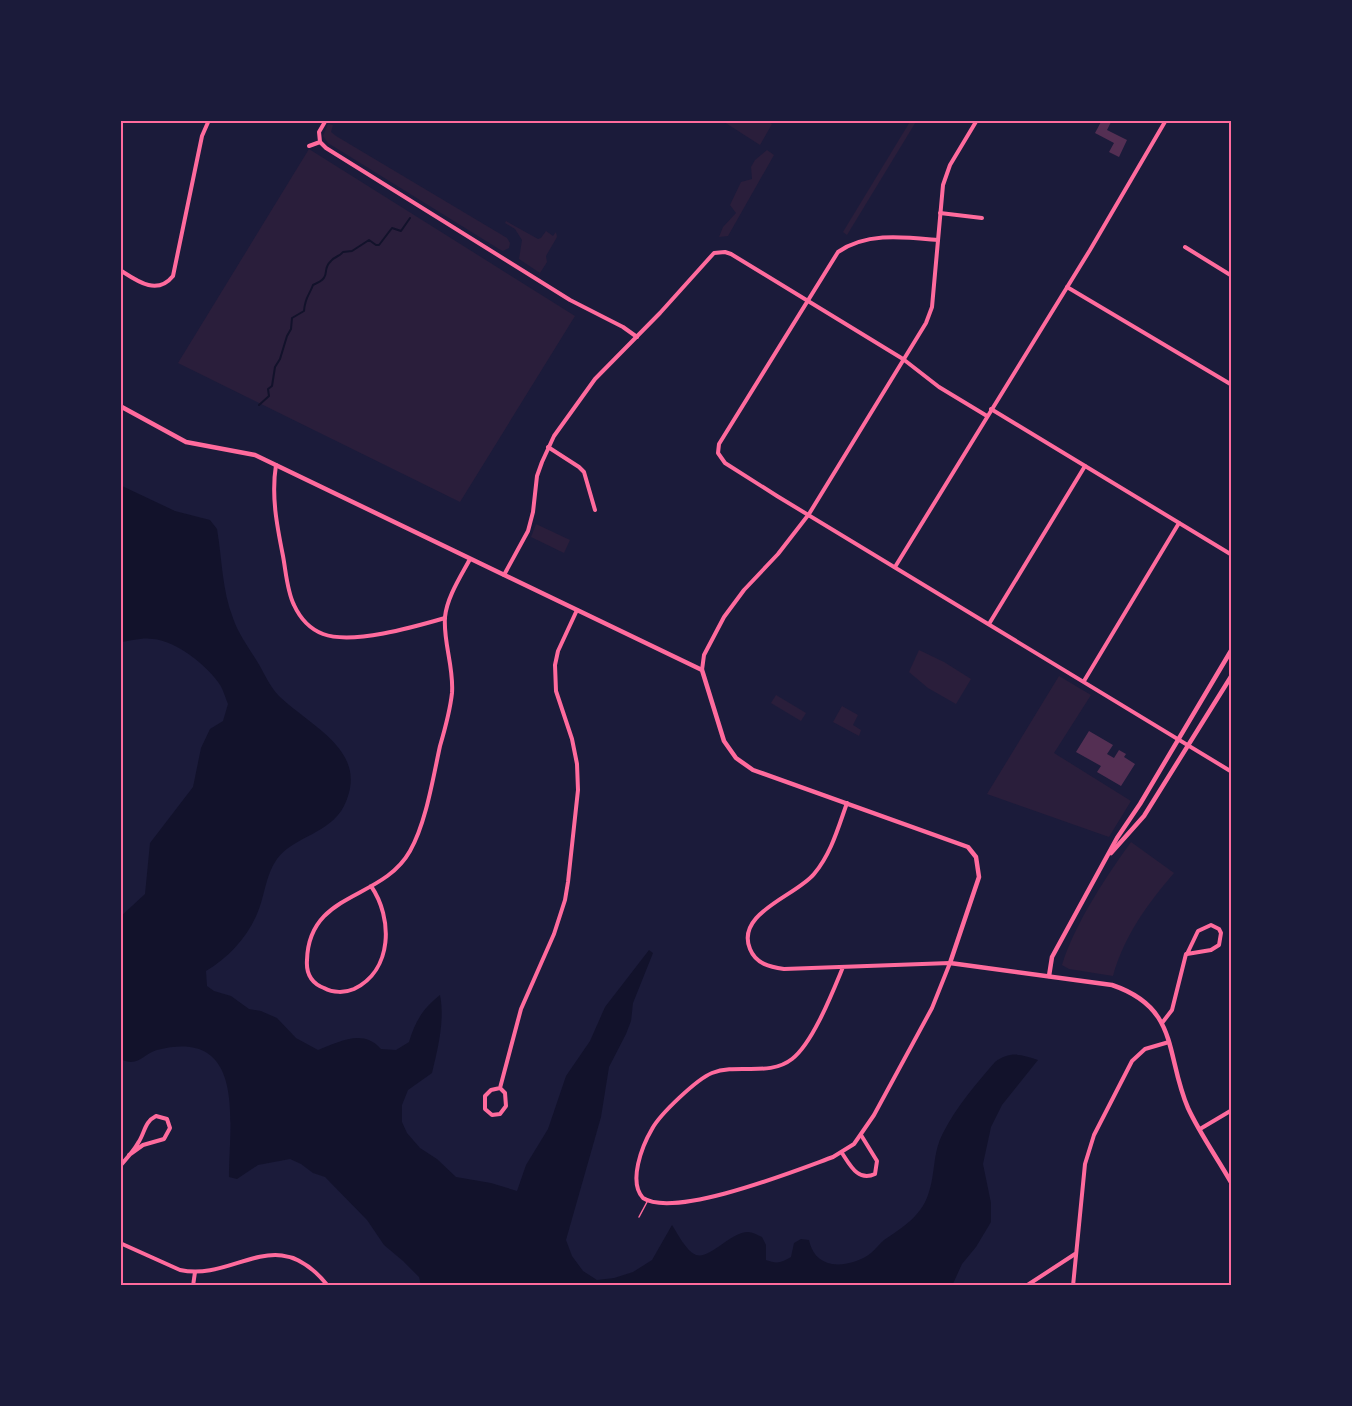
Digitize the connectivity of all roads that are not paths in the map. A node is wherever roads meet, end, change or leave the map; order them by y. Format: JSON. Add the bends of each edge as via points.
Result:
{"nodes":[{"id":1,"x":208,"y":120,"type":"edge"},
{"id":2,"x":326,"y":120,"type":"edge"},
{"id":3,"x":977,"y":120,"type":"edge"},
{"id":4,"x":1166,"y":120,"type":"edge"},
{"id":5,"x":320,"y":142,"type":"junction"},
{"id":6,"x":309,"y":146,"type":"dead end"},
{"id":7,"x":940,"y":213,"type":"junction"},
{"id":8,"x":982,"y":218,"type":"dead end"},
{"id":9,"x":938,"y":240,"type":"junction"},
{"id":10,"x":1185,"y":247,"type":"dead end"},
{"id":11,"x":120,"y":270,"type":"edge"},
{"id":12,"x":1232,"y":276,"type":"edge"},
{"id":13,"x":1067,"y":287,"type":"junction"},
{"id":14,"x":806,"y":301,"type":"junction"},
{"id":15,"x":637,"y":337,"type":"junction"},
{"id":16,"x":903,"y":359,"type":"junction"},
{"id":17,"x":1232,"y":385,"type":"edge"},
{"id":18,"x":120,"y":406,"type":"edge"},
{"id":19,"x":991,"y":409,"type":"junction"},
{"id":20,"x":987,"y":416,"type":"junction"},
{"id":21,"x":548,"y":447,"type":"junction"},
{"id":22,"x":277,"y":464,"type":"junction"},
{"id":23,"x":1085,"y":466,"type":"junction"},
{"id":24,"x":595,"y":510,"type":"dead end"},
{"id":25,"x":808,"y":514,"type":"junction"},
{"id":26,"x":1179,"y":523,"type":"junction"},
{"id":27,"x":1232,"y":555,"type":"edge"},
{"id":28,"x":470,"y":559,"type":"junction"},
{"id":29,"x":895,"y":567,"type":"junction"},
{"id":30,"x":504,"y":575,"type":"junction"},
{"id":31,"x":577,"y":610,"type":"junction"},
{"id":32,"x":445,"y":618,"type":"junction"},
{"id":33,"x":989,"y":624,"type":"junction"},
{"id":34,"x":1232,"y":649,"type":"edge"},
{"id":35,"x":702,"y":670,"type":"junction"},
{"id":36,"x":1232,"y":675,"type":"edge"},
{"id":37,"x":1084,"y":681,"type":"junction"},
{"id":38,"x":1178,"y":738,"type":"junction"},
{"id":39,"x":1189,"y":746,"type":"junction"},
{"id":40,"x":1232,"y":772,"type":"edge"},
{"id":41,"x":847,"y":803,"type":"junction"},
{"id":42,"x":1107,"y":857,"type":"junction"},
{"id":43,"x":371,"y":886,"type":"junction"},
{"id":44,"x":1186,"y":954,"type":"junction"},
{"id":45,"x":950,"y":963,"type":"junction"},
{"id":46,"x":843,"y":967,"type":"junction"},
{"id":47,"x":1049,"y":976,"type":"junction"},
{"id":48,"x":1162,"y":1023,"type":"junction"},
{"id":49,"x":1170,"y":1042,"type":"junction"},
{"id":50,"x":500,"y":1088,"type":"junction"},
{"id":51,"x":1232,"y":1110,"type":"edge"},
{"id":52,"x":1200,"y":1129,"type":"junction"},
{"id":53,"x":861,"y":1135,"type":"junction"},
{"id":54,"x":842,"y":1153,"type":"junction"},
{"id":55,"x":129,"y":1155,"type":"junction"},
{"id":56,"x":120,"y":1167,"type":"edge"},
{"id":57,"x":1232,"y":1184,"type":"edge"},
{"id":58,"x":647,"y":1201,"type":"junction"},
{"id":59,"x":639,"y":1217,"type":"dead end"},
{"id":60,"x":120,"y":1243,"type":"edge"},
{"id":61,"x":1075,"y":1254,"type":"junction"},
{"id":62,"x":195,"y":1272,"type":"junction"},
{"id":63,"x":194,"y":1286,"type":"edge"},
{"id":64,"x":328,"y":1286,"type":"edge"},
{"id":65,"x":1026,"y":1286,"type":"edge"},
{"id":66,"x":1073,"y":1286,"type":"edge"}],
"edges":[{"from":1,"to":11,"type":"street","via":[[173,276],[154,286]]},
{"from":2,"to":5,"type":"street","via":[[319,132]]},
{"from":3,"to":7,"type":"street","via":[[946,175]]},
{"from":4,"to":13,"type":"street"},
{"from":5,"to":6,"type":"street"},
{"from":5,"to":15,"type":"street","via":[[498,256]]},
{"from":7,"to":8,"type":"street"},
{"from":7,"to":9,"type":"street"},
{"from":9,"to":14,"type":"street","via":[[890,236],[847,246],[834,255]]},
{"from":9,"to":16,"type":"street","via":[[932,307]]},
{"from":10,"to":12,"type":"street"},
{"from":13,"to":17,"type":"street"},
{"from":13,"to":19,"type":"street"},
{"from":14,"to":15,"type":"street","via":[[730,254],[719,252]]},
{"from":14,"to":16,"type":"street"},
{"from":14,"to":25,"type":"street","via":[[720,444],[720,457]]},
{"from":15,"to":21,"type":"street","via":[[595,379]]},
{"from":16,"to":20,"type":"street"},
{"from":16,"to":25,"type":"street"},
{"from":18,"to":22,"type":"street","via":[[186,442],[246,452]]},
{"from":19,"to":20,"type":"street"},
{"from":19,"to":23,"type":"street"},
{"from":20,"to":29,"type":"street"},
{"from":21,"to":24,"type":"street","via":[[584,472]]},
{"from":21,"to":30,"type":"street","via":[[537,476],[530,525]]},
{"from":22,"to":28,"type":"street"},
{"from":22,"to":32,"type":"street","via":[[274,500],[287,579],[294,604],[310,627],[325,635],[349,638]]},
{"from":23,"to":26,"type":"street"},
{"from":23,"to":33,"type":"street"},
{"from":25,"to":29,"type":"street"},
{"from":25,"to":35,"type":"street","via":[[724,616],[704,655]]},
{"from":26,"to":27,"type":"street"},
{"from":26,"to":37,"type":"street"},
{"from":28,"to":30,"type":"street"},
{"from":28,"to":32,"type":"street"},
{"from":29,"to":33,"type":"street"},
{"from":30,"to":31,"type":"street"},
{"from":31,"to":35,"type":"street"},
{"from":31,"to":50,"type":"street","via":[[555,665],[556,691],[577,764],[568,882],[555,934],[521,1009]]},
{"from":32,"to":43,"type":"street","via":[[452,695],[420,827],[400,865]]},
{"from":33,"to":37,"type":"street"},
{"from":34,"to":38,"type":"street"},
{"from":35,"to":41,"type":"street","via":[[719,730],[736,758],[761,773]]},
{"from":36,"to":39,"type":"street"},
{"from":37,"to":38,"type":"street"},
{"from":38,"to":39,"type":"street"},
{"from":38,"to":42,"type":"street"},
{"from":39,"to":40,"type":"street"},
{"from":39,"to":42,"type":"street","via":[[1144,816]]},
{"from":41,"to":45,"type":"street","via":[[963,843],[973,851],[979,877]]},
{"from":41,"to":46,"type":"street","via":[[828,853],[816,872],[759,914],[748,934],[751,953],[766,966]]},
{"from":42,"to":47,"type":"street","via":[[1052,957]]},
{"from":43,"to":43,"type":"street","via":[[330,910],[312,929],[308,972],[311,980],[328,990],[353,989],[366,981],[384,953],[386,925]]},
{"from":44,"to":44,"type":"street","via":[[1198,931],[1211,925],[1219,929],[1222,937],[1217,947]]},
{"from":44,"to":48,"type":"street","via":[[1172,1010]]},
{"from":45,"to":46,"type":"street"},
{"from":45,"to":47,"type":"street"},
{"from":45,"to":53,"type":"street","via":[[932,1008]]},
{"from":46,"to":58,"type":"street","via":[[820,1017],[790,1061],[775,1068],[734,1068],[709,1074],[658,1120],[645,1142],[638,1171],[637,1189]]},
{"from":47,"to":48,"type":"street","via":[[1125,990],[1142,1001]]},
{"from":48,"to":49,"type":"street"},
{"from":49,"to":52,"type":"street","via":[[1184,1098]]},
{"from":49,"to":61,"type":"street","via":[[1145,1049],[1132,1061],[1098,1126],[1086,1164]]},
{"from":50,"to":50,"type":"street","via":[[485,1096],[485,1109],[492,1115],[500,1114],[506,1106],[505,1093]]},
{"from":51,"to":52,"type":"street"},
{"from":52,"to":57,"type":"street"},
{"from":53,"to":54,"type":"street"},
{"from":53,"to":54,"type":"street","via":[[877,1161],[874,1174],[859,1175]]},
{"from":54,"to":58,"type":"street","via":[[735,1191],[686,1201]]},
{"from":55,"to":55,"type":"street","via":[[146,1123],[156,1116],[167,1119],[170,1128],[164,1139],[143,1145]]},
{"from":55,"to":56,"type":"street"},
{"from":58,"to":59,"type":"lane"},
{"from":60,"to":62,"type":"street","via":[[180,1270]]},
{"from":61,"to":65,"type":"street"},
{"from":61,"to":66,"type":"street"},
{"from":62,"to":63,"type":"street"},
{"from":62,"to":64,"type":"street","via":[[278,1255],[305,1265]]}]}
